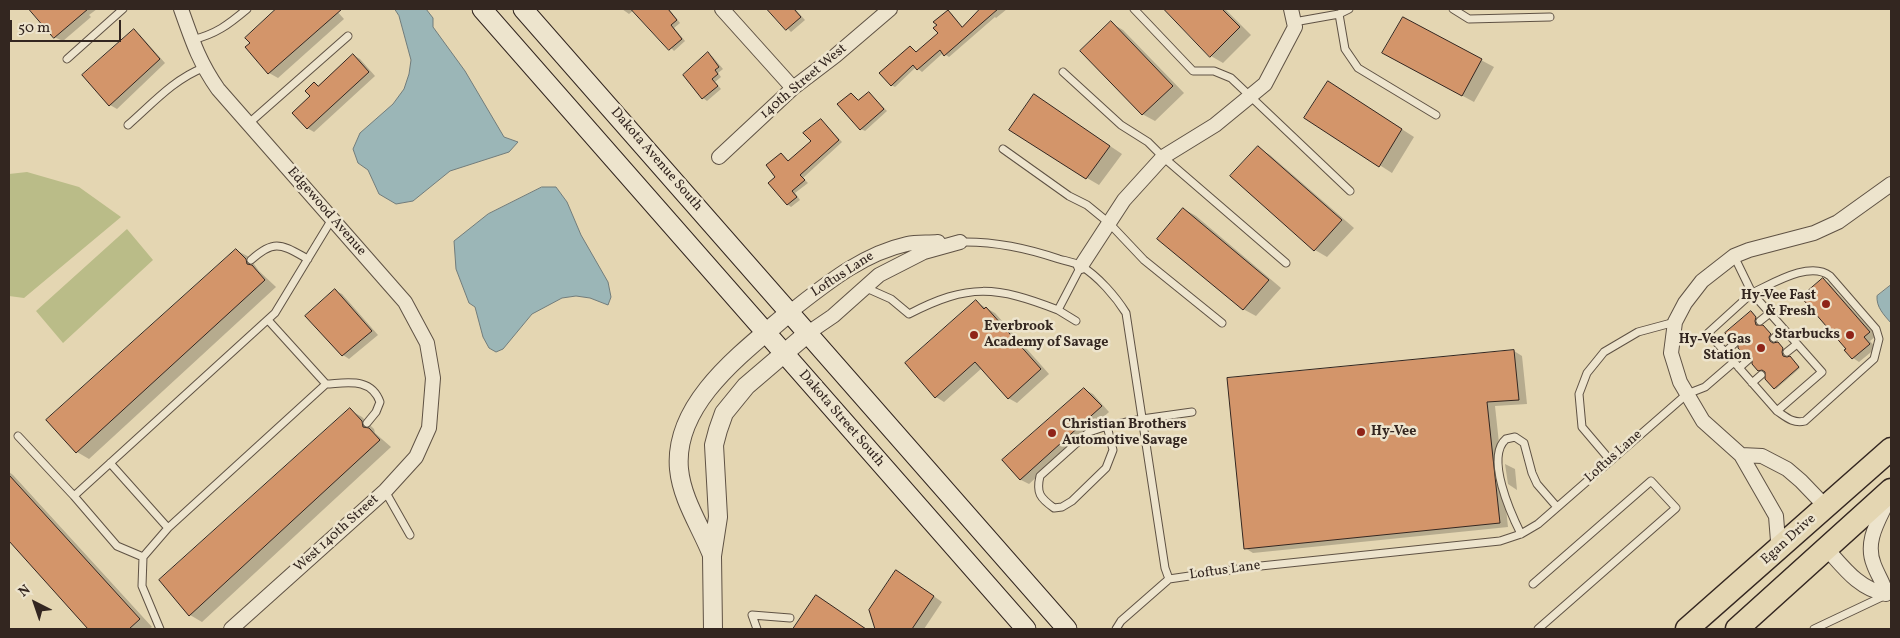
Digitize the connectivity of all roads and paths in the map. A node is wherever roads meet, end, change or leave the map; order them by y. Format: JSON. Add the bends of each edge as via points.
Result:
{"nodes":[{"id":1,"x":123,"y":9,"type":"edge"},
{"id":2,"x":181,"y":9,"type":"edge"},
{"id":3,"x":247,"y":9,"type":"edge"},
{"id":4,"x":482,"y":9,"type":"edge"},
{"id":5,"x":523,"y":9,"type":"edge"},
{"id":6,"x":722,"y":9,"type":"edge"},
{"id":7,"x":890,"y":9,"type":"edge"},
{"id":8,"x":1134,"y":9,"type":"edge"},
{"id":9,"x":1348,"y":9,"type":"edge"},
{"id":10,"x":1453,"y":9,"type":"edge"},
{"id":11,"x":1339,"y":14,"type":"junction"},
{"id":12,"x":1293,"y":16,"type":"edge"},
{"id":13,"x":1550,"y":17,"type":"dead end"},
{"id":14,"x":348,"y":36,"type":"dead end"},
{"id":15,"x":192,"y":40,"type":"junction"},
{"id":16,"x":67,"y":59,"type":"dead end"},
{"id":17,"x":203,"y":68,"type":"junction"},
{"id":18,"x":1063,"y":72,"type":"dead end"},
{"id":19,"x":793,"y":88,"type":"junction"},
{"id":20,"x":1249,"y":97,"type":"junction"},
{"id":21,"x":1436,"y":115,"type":"dead end"},
{"id":22,"x":248,"y":124,"type":"junction"},
{"id":23,"x":128,"y":125,"type":"dead end"},
{"id":24,"x":1003,"y":149,"type":"dead end"},
{"id":25,"x":719,"y":157,"type":"dead end"},
{"id":26,"x":1163,"y":157,"type":"junction"},
{"id":27,"x":1891,"y":184,"type":"edge"},
{"id":28,"x":1350,"y":191,"type":"dead end"},
{"id":29,"x":332,"y":219,"type":"junction"},
{"id":30,"x":1110,"y":223,"type":"junction"},
{"id":31,"x":944,"y":242,"type":"joint"},
{"id":32,"x":960,"y":242,"type":"junction"},
{"id":33,"x":1734,"y":256,"type":"junction"},
{"id":34,"x":308,"y":259,"type":"junction"},
{"id":35,"x":251,"y":260,"type":"dead end"},
{"id":36,"x":1286,"y":263,"type":"dead end"},
{"id":37,"x":1081,"y":266,"type":"junction"},
{"id":38,"x":864,"y":287,"type":"junction"},
{"id":39,"x":1752,"y":293,"type":"junction"},
{"id":40,"x":1058,"y":310,"type":"junction"},
{"id":41,"x":790,"y":312,"type":"junction"},
{"id":42,"x":1770,"y":313,"type":"junction"},
{"id":43,"x":268,"y":320,"type":"junction"},
{"id":44,"x":1076,"y":321,"type":"dead end"},
{"id":45,"x":1760,"y":321,"type":"dead end"},
{"id":46,"x":1675,"y":322,"type":"junction"},
{"id":47,"x":1222,"y":323,"type":"dead end"},
{"id":48,"x":1784,"y":329,"type":"junction"},
{"id":49,"x":766,"y":333,"type":"junction"},
{"id":50,"x":808,"y":333,"type":"junction"},
{"id":51,"x":1774,"y":338,"type":"dead end"},
{"id":52,"x":1734,"y":344,"type":"dead end"},
{"id":53,"x":1797,"y":344,"type":"junction"},
{"id":54,"x":1725,"y":352,"type":"junction"},
{"id":55,"x":1787,"y":352,"type":"dead end"},
{"id":56,"x":784,"y":353,"type":"junction"},
{"id":57,"x":1748,"y":360,"type":"dead end"},
{"id":58,"x":1736,"y":365,"type":"junction"},
{"id":59,"x":1761,"y":375,"type":"dead end"},
{"id":60,"x":1752,"y":383,"type":"junction"},
{"id":61,"x":326,"y":384,"type":"junction"},
{"id":62,"x":1686,"y":394,"type":"junction"},
{"id":63,"x":1777,"y":411,"type":"junction"},
{"id":64,"x":1192,"y":412,"type":"dead end"},
{"id":65,"x":1142,"y":419,"type":"junction"},
{"id":66,"x":367,"y":423,"type":"dead end"},
{"id":67,"x":1107,"y":426,"type":"junction"},
{"id":68,"x":429,"y":428,"type":"joint"},
{"id":69,"x":18,"y":436,"type":"dead end"},
{"id":70,"x":1891,"y":449,"type":"edge"},
{"id":71,"x":1741,"y":455,"type":"junction"},
{"id":72,"x":1610,"y":460,"type":"junction"},
{"id":73,"x":110,"y":463,"type":"junction"},
{"id":74,"x":1891,"y":490,"type":"edge"},
{"id":75,"x":385,"y":491,"type":"junction"},
{"id":76,"x":1891,"y":494,"type":"edge"},
{"id":77,"x":74,"y":496,"type":"junction"},
{"id":78,"x":1557,"y":507,"type":"junction"},
{"id":79,"x":1826,"y":507,"type":"junction"},
{"id":80,"x":1806,"y":526,"type":"junction"},
{"id":81,"x":168,"y":528,"type":"junction"},
{"id":82,"x":1846,"y":530,"type":"junction"},
{"id":83,"x":410,"y":534,"type":"dead end"},
{"id":84,"x":1521,"y":534,"type":"junction"},
{"id":85,"x":1826,"y":548,"type":"junction"},
{"id":86,"x":1775,"y":553,"type":"junction"},
{"id":87,"x":712,"y":556,"type":"junction"},
{"id":88,"x":143,"y":558,"type":"junction"},
{"id":89,"x":1169,"y":580,"type":"junction"},
{"id":90,"x":1533,"y":584,"type":"dead end"},
{"id":91,"x":1889,"y":597,"type":"edge"},
{"id":92,"x":790,"y":618,"type":"dead end"},
{"id":93,"x":160,"y":629,"type":"edge"},
{"id":94,"x":231,"y":629,"type":"edge"},
{"id":95,"x":712,"y":629,"type":"edge"},
{"id":96,"x":757,"y":629,"type":"edge"},
{"id":97,"x":1026,"y":629,"type":"edge"},
{"id":98,"x":1067,"y":629,"type":"edge"},
{"id":99,"x":1116,"y":629,"type":"edge"},
{"id":100,"x":1538,"y":629,"type":"edge"},
{"id":101,"x":1687,"y":629,"type":"edge"},
{"id":102,"x":1737,"y":629,"type":"edge"},
{"id":103,"x":1814,"y":629,"type":"edge"}],
"edges":[{"from":1,"to":16,"type":"lane"},
{"from":2,"to":15,"type":"street","name":"Edgewood Avenue"},
{"from":3,"to":15,"type":"lane","via":[[228,26]]},
{"from":4,"to":49,"type":"main road","name":"Dakota Street South"},
{"from":5,"to":41,"type":"main road","name":"Dakota Avenue South"},
{"from":6,"to":19,"type":"street"},
{"from":7,"to":19,"type":"street","name":"140th Street West"},
{"from":8,"to":20,"type":"lane","via":[[1193,70],[1214,71],[1231,78]]},
{"from":9,"to":11,"type":"lane"},
{"from":10,"to":13,"type":"lane","via":[[1469,18]]},
{"from":11,"to":12,"type":"lane"},
{"from":11,"to":21,"type":"lane","via":[[1345,49],[1358,68]]},
{"from":12,"to":20,"type":"street","via":[[1296,27],[1265,84]]},
{"from":14,"to":22,"type":"lane"},
{"from":15,"to":17,"type":"street","name":"Edgewood Avenue"},
{"from":17,"to":22,"type":"street","name":"Edgewood Avenue"},
{"from":17,"to":23,"type":"lane","via":[[181,79]]},
{"from":18,"to":26,"type":"lane","via":[[1121,125],[1148,142]]},
{"from":19,"to":25,"type":"street","name":"140th Street West"},
{"from":20,"to":26,"type":"street","via":[[1215,125]]},
{"from":20,"to":28,"type":"lane"},
{"from":22,"to":29,"type":"street","name":"Edgewood Avenue"},
{"from":24,"to":30,"type":"lane"},
{"from":26,"to":30,"type":"street","via":[[1124,200]]},
{"from":26,"to":36,"type":"lane"},
{"from":27,"to":33,"type":"street","via":[[1838,222],[1814,233]]},
{"from":29,"to":34,"type":"lane"},
{"from":29,"to":68,"type":"street","name":"Edgewood Avenue","via":[[405,302],[427,343],[433,378]]},
{"from":30,"to":37,"type":"street"},
{"from":30,"to":47,"type":"lane","via":[[1144,260]]},
{"from":31,"to":32,"type":"lane","name":"Loftus Lane"},
{"from":31,"to":41,"type":"street","name":"Loftus Lane","via":[[909,243],[881,251],[855,264]]},
{"from":32,"to":37,"type":"lane","name":"Loftus Lane","via":[[1002,244]]},
{"from":32,"to":38,"type":"street","name":"Loftus Lane","via":[[924,252],[879,275]]},
{"from":33,"to":39,"type":"lane"},
{"from":33,"to":46,"type":"street","via":[[1702,282]]},
{"from":34,"to":35,"type":"lane","via":[[273,245]]},
{"from":34,"to":43,"type":"lane"},
{"from":37,"to":40,"type":"lane"},
{"from":37,"to":65,"type":"lane","name":"Loftus Lane","via":[[1112,292],[1126,313]]},
{"from":38,"to":40,"type":"lane","via":[[891,299],[909,314],[934,301],[964,292],[994,291],[1027,298]]},
{"from":38,"to":50,"type":"street","name":"Loftus Lane","via":[[833,316]]},
{"from":39,"to":42,"type":"lane"},
{"from":39,"to":54,"type":"lane","via":[[1708,333]]},
{"from":39,"to":63,"type":"lane","via":[[1791,275],[1812,271],[1826,273],[1876,329],[1879,339],[1874,359],[1805,421],[1790,420]]},
{"from":40,"to":44,"type":"lane"},
{"from":41,"to":49,"type":"street"},
{"from":41,"to":50,"type":"main road"},
{"from":42,"to":45,"type":"lane"},
{"from":42,"to":48,"type":"lane"},
{"from":43,"to":61,"type":"lane"},
{"from":43,"to":73,"type":"lane"},
{"from":46,"to":62,"type":"street","via":[[1671,353]]},
{"from":46,"to":72,"type":"lane","via":[[1638,332],[1604,352],[1587,373],[1579,394],[1582,427]]},
{"from":48,"to":51,"type":"lane"},
{"from":48,"to":53,"type":"lane"},
{"from":49,"to":56,"type":"main road","name":"Dakota Street South"},
{"from":49,"to":87,"type":"street","via":[[704,392],[692,413],[680,449],[680,470],[686,498]]},
{"from":50,"to":56,"type":"street"},
{"from":50,"to":98,"type":"main road"},
{"from":52,"to":54,"type":"lane"},
{"from":53,"to":55,"type":"lane"},
{"from":53,"to":63,"type":"lane","via":[[1822,372]]},
{"from":54,"to":58,"type":"lane"},
{"from":56,"to":87,"type":"street","via":[[746,386],[724,413],[714,445],[718,516]]},
{"from":56,"to":97,"type":"main road","name":"Dakota Street South"},
{"from":57,"to":58,"type":"lane","name":"Loftus Lane"},
{"from":58,"to":60,"type":"lane"},
{"from":58,"to":62,"type":"lane","name":"Loftus Lane","via":[[1705,387]]},
{"from":59,"to":60,"type":"lane"},
{"from":60,"to":63,"type":"lane"},
{"from":61,"to":66,"type":"lane","via":[[358,383],[377,393],[380,402]]},
{"from":61,"to":81,"type":"lane"},
{"from":62,"to":71,"type":"street","via":[[1703,421]]},
{"from":62,"to":72,"type":"lane","name":"Loftus Lane"},
{"from":64,"to":65,"type":"lane"},
{"from":65,"to":67,"type":"lane"},
{"from":65,"to":89,"type":"lane","name":"Loftus Lane"},
{"from":67,"to":67,"type":"lane","via":[[1089,432],[1040,476],[1038,486],[1042,499],[1054,508],[1062,507],[1106,468],[1113,450]]},
{"from":68,"to":75,"type":"street","name":"West 140th Street","via":[[416,457]]},
{"from":69,"to":77,"type":"lane"},
{"from":70,"to":79,"type":"highway","name":"Egan Drive"},
{"from":71,"to":79,"type":"street","via":[[1762,456],[1787,470]]},
{"from":71,"to":86,"type":"street","via":[[1776,516],[1778,541]]},
{"from":72,"to":78,"type":"lane","name":"Loftus Lane"},
{"from":73,"to":77,"type":"lane"},
{"from":73,"to":81,"type":"lane"},
{"from":74,"to":82,"type":"highway"},
{"from":75,"to":83,"type":"lane"},
{"from":75,"to":94,"type":"street","name":"West 140th Street"},
{"from":76,"to":91,"type":"street","via":[[1870,544],[1872,560]]},
{"from":77,"to":88,"type":"lane","via":[[116,546]]},
{"from":78,"to":84,"type":"lane","name":"Loftus Lane"},
{"from":78,"to":84,"type":"lane","via":[[1537,484],[1524,443],[1515,437],[1506,439],[1498,453],[1502,491]]},
{"from":79,"to":80,"type":"highway","name":"Egan Drive"},
{"from":79,"to":82,"type":"highway"},
{"from":80,"to":85,"type":"highway"},
{"from":80,"to":86,"type":"highway","name":"Egan Drive"},
{"from":81,"to":88,"type":"lane"},
{"from":82,"to":85,"type":"highway"},
{"from":84,"to":89,"type":"lane","name":"Loftus Lane","via":[[1500,541],[1251,567]]},
{"from":85,"to":91,"type":"street","via":[[1862,585]]},
{"from":85,"to":102,"type":"highway"},
{"from":86,"to":101,"type":"highway","name":"Egan Drive"},
{"from":87,"to":95,"type":"street"},
{"from":88,"to":93,"type":"lane","via":[[142,586]]},
{"from":89,"to":99,"type":"lane"},
{"from":90,"to":100,"type":"lane","via":[[1651,481],[1676,508]]},
{"from":91,"to":103,"type":"lane"},
{"from":92,"to":96,"type":"lane","via":[[752,615]]}]}
